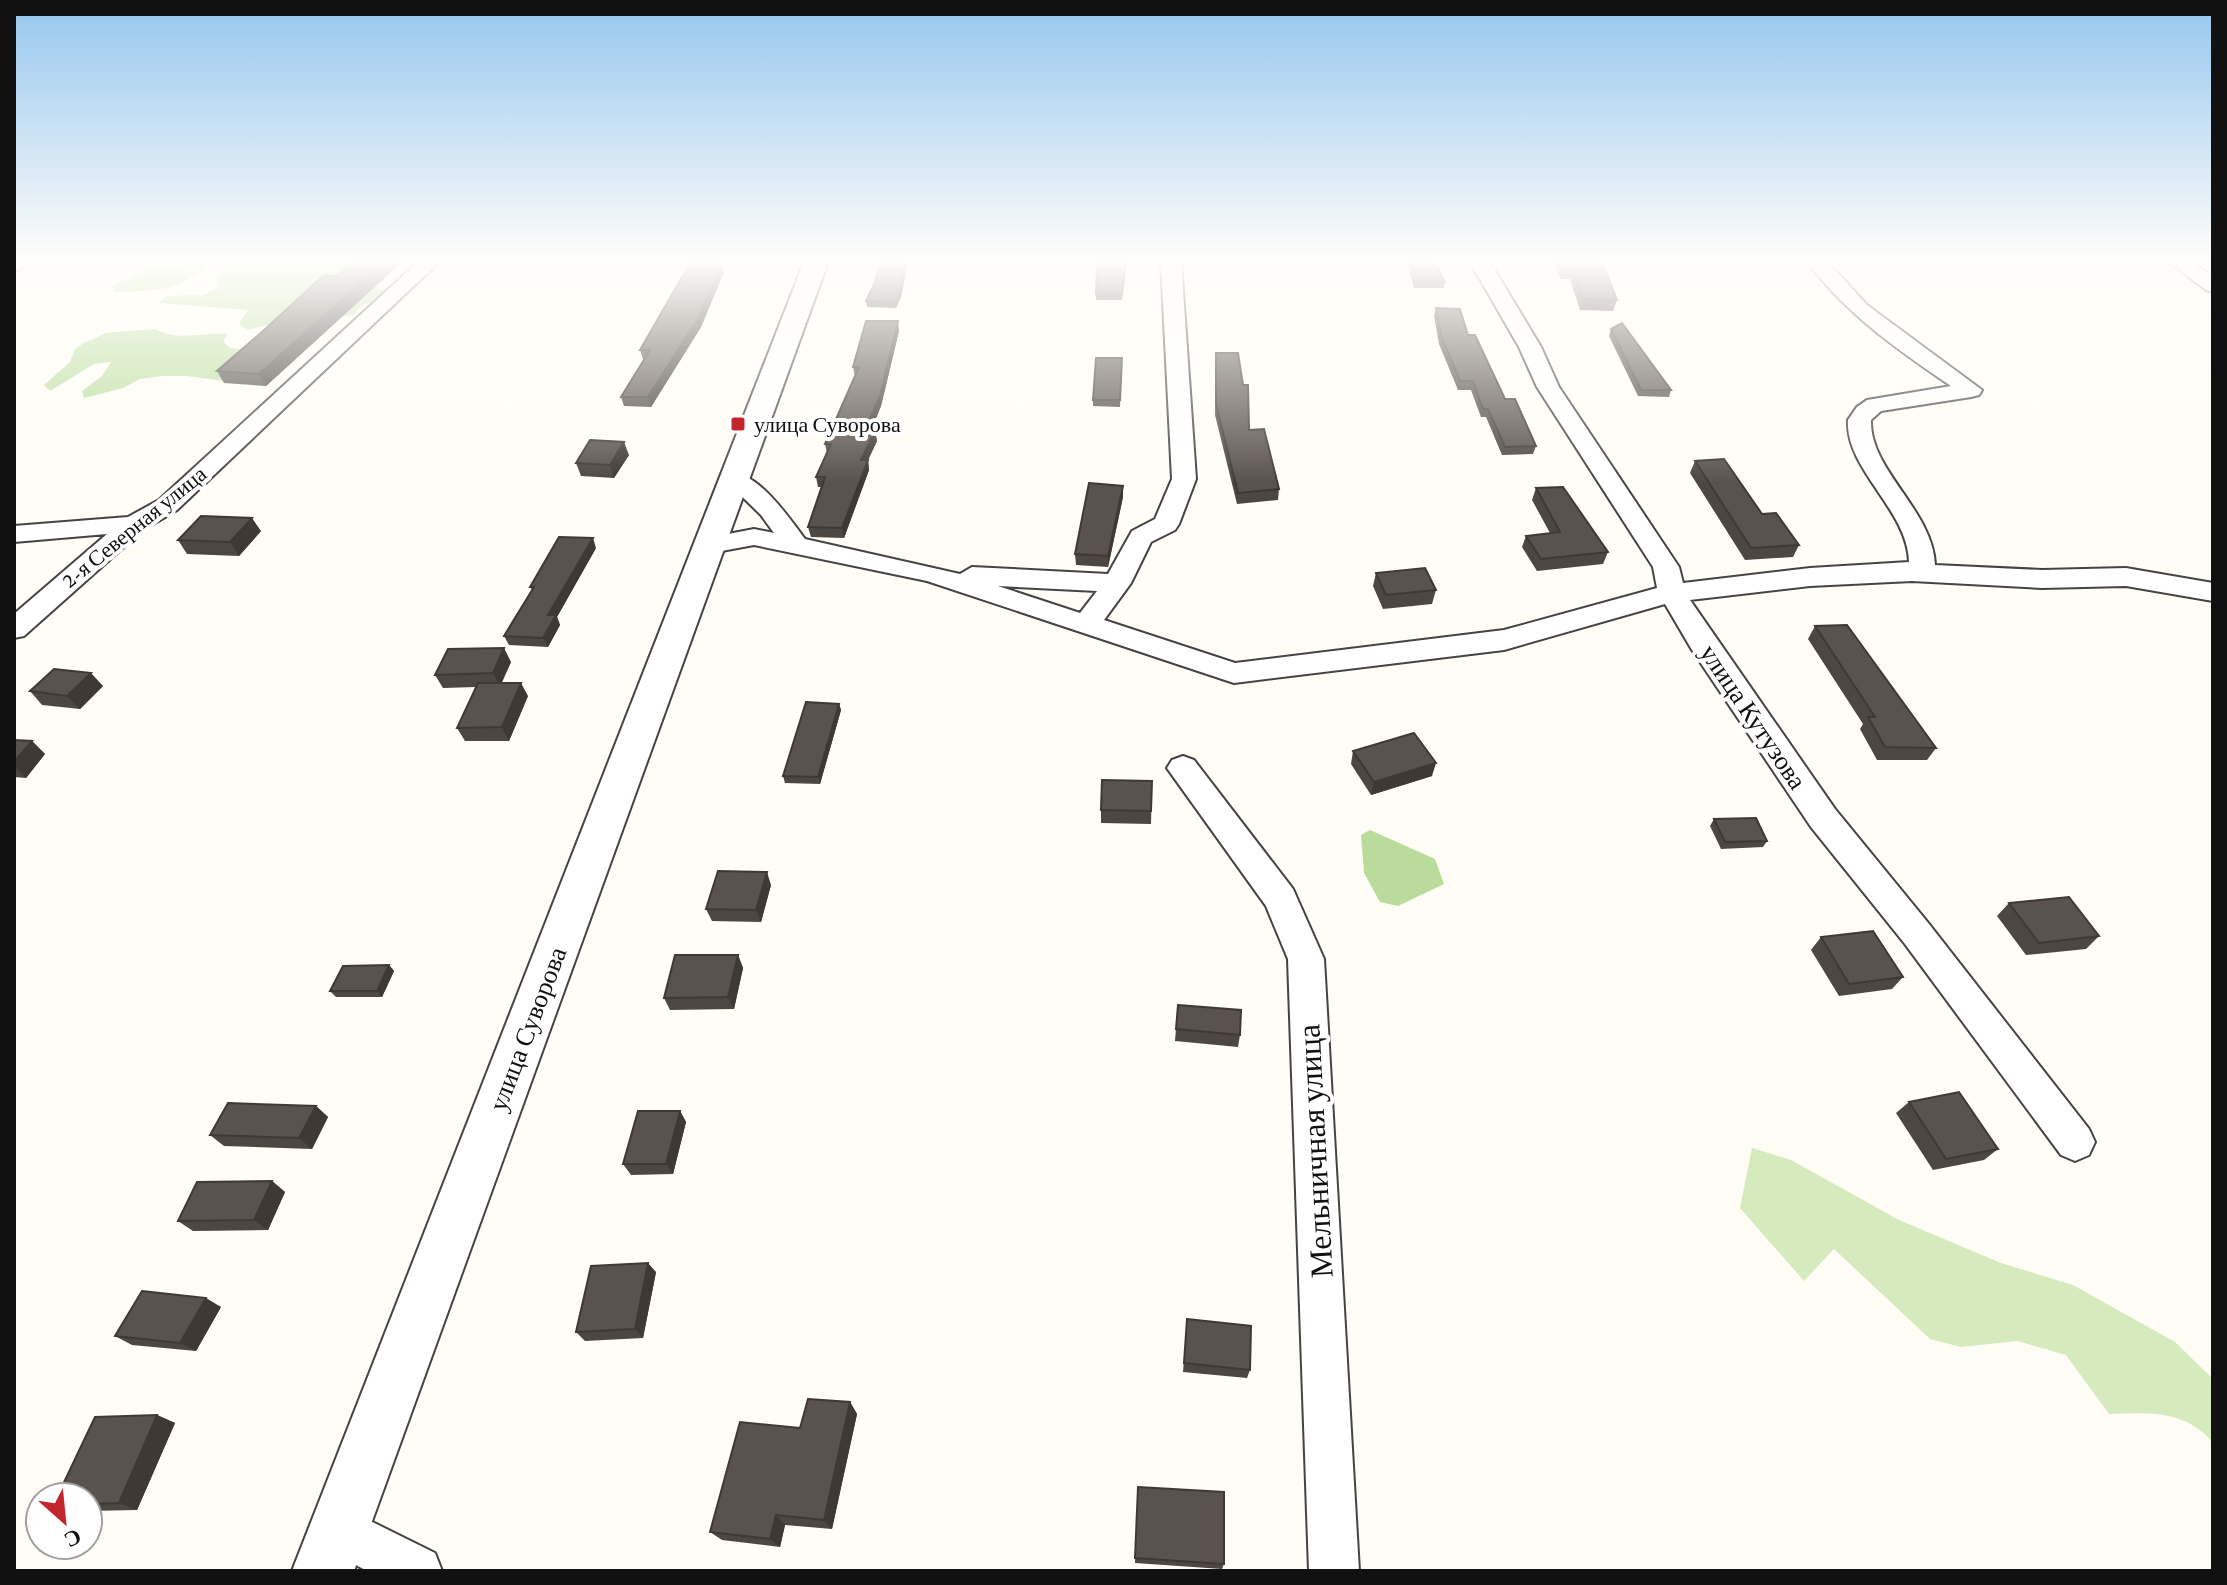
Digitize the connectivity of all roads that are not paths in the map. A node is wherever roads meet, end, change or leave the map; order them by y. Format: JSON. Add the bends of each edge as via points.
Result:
{"nodes":[{"id":1,"x":350,"y":336,"type":"edge"},
{"id":2,"x":789,"y":336,"type":"edge"},
{"id":3,"x":1175,"y":336,"type":"edge"},
{"id":4,"x":1524,"y":336,"type":"edge"},
{"id":5,"x":1893,"y":336,"type":"edge"},
{"id":6,"x":736,"y":479,"type":"junction"},
{"id":7,"x":134,"y":524,"type":"junction"},
{"id":8,"x":14,"y":534,"type":"edge"},
{"id":9,"x":711,"y":545,"type":"junction"},
{"id":10,"x":796,"y":545,"type":"junction"},
{"id":11,"x":1912,"y":572,"type":"junction"},
{"id":12,"x":933,"y":574,"type":"junction"},
{"id":13,"x":1117,"y":583,"type":"junction"},
{"id":14,"x":2213,"y":592,"type":"edge"},
{"id":15,"x":1672,"y":593,"type":"junction"},
{"id":16,"x":1086,"y":625,"type":"junction"},
{"id":17,"x":14,"y":629,"type":"edge"},
{"id":18,"x":1183,"y":768,"type":"dead end"},
{"id":19,"x":2075,"y":1142,"type":"dead end"},
{"id":20,"x":330,"y":1550,"type":"edge"},
{"id":21,"x":417,"y":1571,"type":"edge"},
{"id":22,"x":1334,"y":1571,"type":"edge"}],
"edges":[{"from":1,"to":7,"type":"street","name":"2-я Северная улица","via":[[168,505]]},
{"from":2,"to":6,"type":"street","name":"улица Суворова"},
{"from":3,"to":13,"type":"street","via":[[1184,479],[1166,524],[1141,537]]},
{"from":4,"to":15,"type":"street","name":"улица Кутузова","via":[[1548,387],[1666,567]]},
{"from":5,"to":11,"type":"street","via":[[1971,390],[1875,405],[1863,412],[1859,423],[1867,451],[1924,553],[1922,565]]},
{"from":6,"to":9,"type":"street","name":"улица Суворова"},
{"from":6,"to":10,"type":"street","via":[[770,510]]},
{"from":7,"to":8,"type":"street"},
{"from":7,"to":17,"type":"street","name":"2-я Северная улица"},
{"from":9,"to":10,"type":"street","via":[[754,537]]},
{"from":9,"to":20,"type":"street","name":"улица Суворова"},
{"from":10,"to":12,"type":"street"},
{"from":11,"to":14,"type":"street","via":[[2126,577]]},
{"from":11,"to":15,"type":"street"},
{"from":12,"to":13,"type":"street"},
{"from":12,"to":16,"type":"street"},
{"from":13,"to":16,"type":"street"},
{"from":15,"to":16,"type":"street","via":[[1504,640],[1234,673]]},
{"from":15,"to":19,"type":"street","name":"улица Кутузова","via":[[1823,818]]},
{"from":18,"to":22,"type":"street","name":"Мельничная улица","via":[[1281,899],[1306,959]]},
{"from":20,"to":21,"type":"street"}]}
